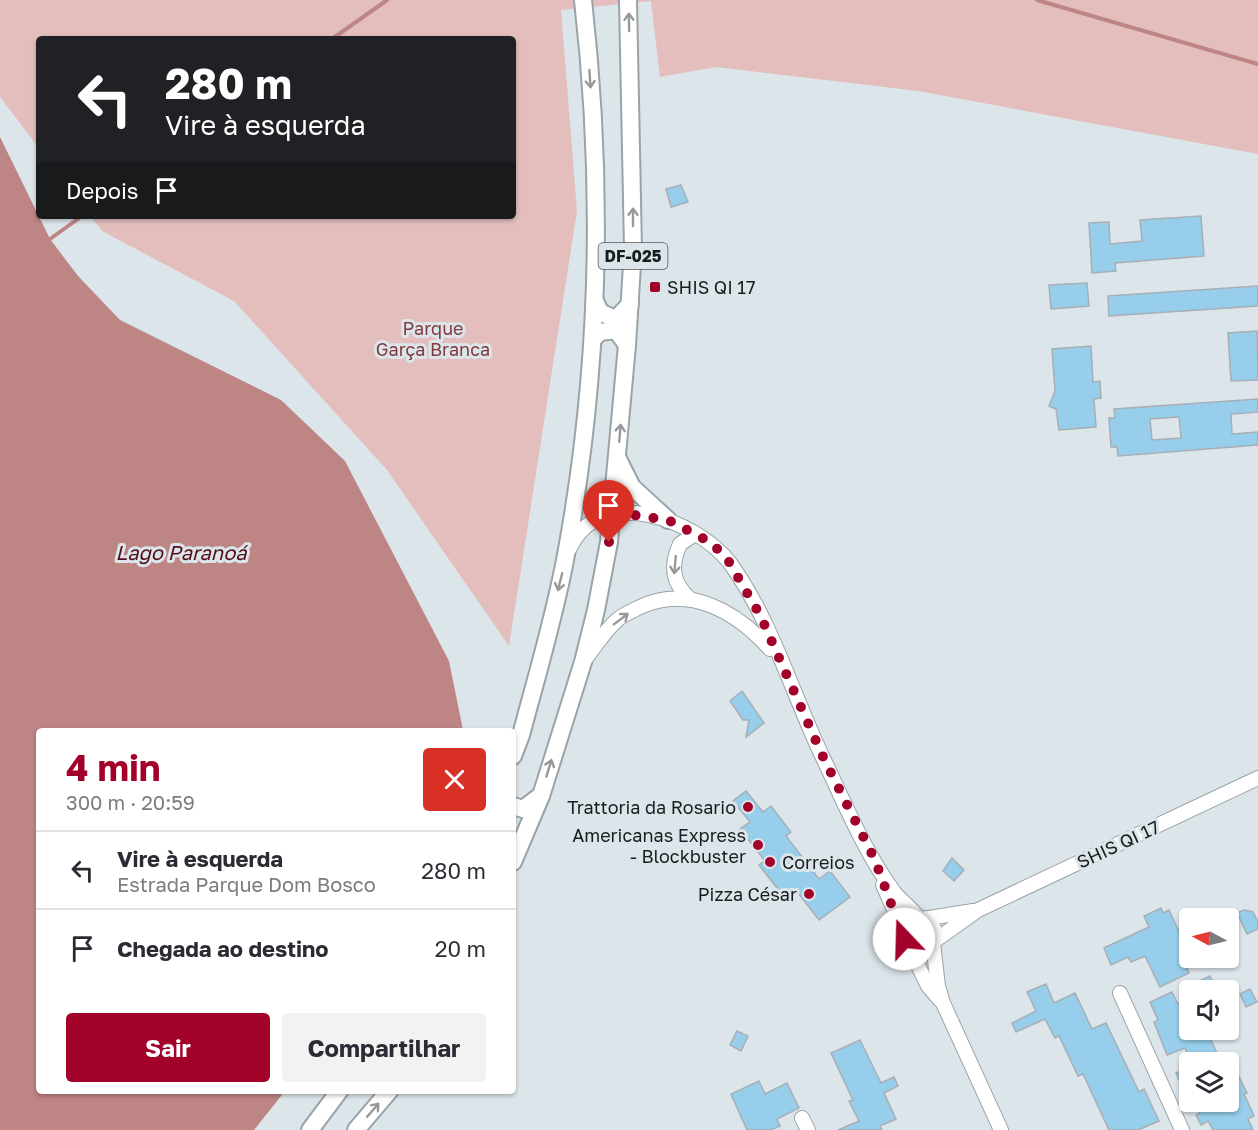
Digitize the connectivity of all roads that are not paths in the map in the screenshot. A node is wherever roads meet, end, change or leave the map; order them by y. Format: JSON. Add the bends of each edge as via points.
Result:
{"nodes":[{"id":1,"x":583,"y":0,"type":"edge"},
{"id":2,"x":628,"y":0,"type":"edge"},
{"id":3,"x":595,"y":301,"type":"junction"},
{"id":4,"x":630,"y":304,"type":"junction"},
{"id":5,"x":594,"y":338,"type":"junction"},
{"id":6,"x":627,"y":345,"type":"junction"},
{"id":7,"x":618,"y":458,"type":"junction"},
{"id":8,"x":612,"y":512,"type":"junction"},
{"id":9,"x":668,"y":520,"type":"junction"},
{"id":10,"x":695,"y":534,"type":"junction"},
{"id":11,"x":566,"y":558,"type":"junction"},
{"id":12,"x":690,"y":599,"type":"junction"},
{"id":13,"x":780,"y":660,"type":"junction"},
{"id":14,"x":583,"y":663,"type":"junction"},
{"id":15,"x":521,"y":735,"type":"junction"},
{"id":16,"x":516,"y":748,"type":"edge"},
{"id":17,"x":516,"y":757,"type":"edge"},
{"id":18,"x":1258,"y":778,"type":"edge"},
{"id":19,"x":541,"y":795,"type":"junction"},
{"id":20,"x":516,"y":807,"type":"edge"},
{"id":21,"x":516,"y":855,"type":"edge"},
{"id":22,"x":875,"y":860,"type":"junction"},
{"id":23,"x":978,"y":910,"type":"junction"},
{"id":24,"x":921,"y":919,"type":"junction"},
{"id":25,"x":906,"y":939,"type":"junction"},
{"id":26,"x":933,"y":943,"type":"junction"},
{"id":27,"x":1120,"y":993,"type":"dead end"},
{"id":28,"x":943,"y":1003,"type":"junction"},
{"id":29,"x":337,"y":1094,"type":"edge"},
{"id":30,"x":387,"y":1094,"type":"edge"},
{"id":31,"x":310,"y":1130,"type":"edge"},
{"id":32,"x":356,"y":1130,"type":"edge"},
{"id":33,"x":1001,"y":1130,"type":"edge"},
{"id":34,"x":1182,"y":1130,"type":"edge"}],
"edges":[{"from":1,"to":3,"type":"main road","number":"DF-025","one_way":true,"via":[[598,177]]},
{"from":4,"to":2,"type":"main road","number":"DF-025","one_way":true,"via":[[633,204]]},
{"from":3,"to":4,"type":"main road","via":[[600,312],[613,318]]},
{"from":3,"to":5,"type":"main road","number":"DF-025"},
{"from":4,"to":6,"type":"main road","number":"DF-025"},
{"from":5,"to":6,"type":"main road","via":[[600,332],[616,330]]},
{"from":5,"to":11,"type":"main road","number":"DF-025","via":[[579,481]]},
{"from":7,"to":6,"type":"main road","number":"DF-025","one_way":true},
{"from":7,"to":8,"type":"main road","number":"DF-025"},
{"from":7,"to":9,"type":"main road","via":[[632,487]]},
{"from":8,"to":9,"type":"street"},
{"from":8,"to":11,"type":"street","via":[[580,530]]},
{"from":8,"to":14,"type":"main road","number":"DF-025"},
{"from":9,"to":10,"type":"street"},
{"from":10,"to":12,"type":"street","one_way":true,"via":[[680,544],[674,568],[678,588]]},
{"from":10,"to":13,"type":"street","via":[[712,543],[729,562],[760,615]]},
{"from":11,"to":15,"type":"main road","number":"DF-025","one_way":true},
{"from":12,"to":13,"type":"street","via":[[729,613],[750,627]]},
{"from":14,"to":12,"type":"street","one_way":true,"via":[[616,620],[648,603]]},
{"from":13,"to":22,"type":"street"},
{"from":19,"to":14,"type":"main road","number":"DF-025","one_way":true},
{"from":15,"to":16,"type":"main road","number":"DF-025"},
{"from":15,"to":17,"type":"main road"},
{"from":18,"to":23,"type":"street","name":"SHIS QI 17"},
{"from":19,"to":20,"type":"main road","via":[[523,809]]},
{"from":19,"to":21,"type":"main road","number":"DF-025"},
{"from":22,"to":24,"type":"street","via":[[895,893]]},
{"from":22,"to":25,"type":"street"},
{"from":23,"to":24,"type":"street","name":"SHIS QI 17"},
{"from":23,"to":26,"type":"street","name":"SHIS QI 17"},
{"from":24,"to":25,"type":"street","via":[[907,925]]},
{"from":24,"to":26,"type":"street","via":[[934,928]]},
{"from":25,"to":26,"type":"street","via":[[921,950]]},
{"from":25,"to":28,"type":"street","via":[[928,986]]},
{"from":26,"to":28,"type":"street"},
{"from":27,"to":34,"type":"street"},
{"from":28,"to":33,"type":"street"},
{"from":29,"to":31,"type":"main road"},
{"from":32,"to":30,"type":"main road","one_way":true}]}
